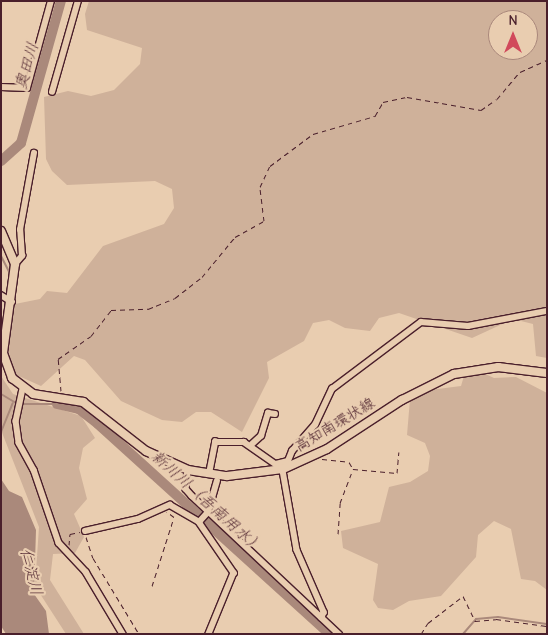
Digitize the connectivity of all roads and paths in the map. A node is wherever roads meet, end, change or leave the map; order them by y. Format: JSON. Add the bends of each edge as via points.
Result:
{"nodes":[{"id":1,"x":51,"y":1,"type":"edge"},
{"id":2,"x":78,"y":1,"type":"edge"},
{"id":3,"x":547,"y":60,"type":"edge"},
{"id":4,"x":1,"y":87,"type":"edge"},
{"id":5,"x":52,"y":92,"type":"dead end"},
{"id":6,"x":34,"y":153,"type":"dead end"},
{"id":7,"x":1,"y":231,"type":"edge"},
{"id":8,"x":15,"y":264,"type":"junction"},
{"id":9,"x":1,"y":295,"type":"edge"},
{"id":10,"x":12,"y":302,"type":"junction"},
{"id":11,"x":547,"y":311,"type":"edge"},
{"id":12,"x":547,"y":373,"type":"edge"},
{"id":13,"x":23,"y":389,"type":"junction"},
{"id":14,"x":62,"y":397,"type":"junction"},
{"id":15,"x":275,"y":414,"type":"dead end"},
{"id":16,"x":252,"y":444,"type":"junction"},
{"id":17,"x":399,"y":452,"type":"dead end"},
{"id":18,"x":315,"y":462,"type":"dead end"},
{"id":19,"x":282,"y":466,"type":"junction"},
{"id":20,"x":353,"y":469,"type":"junction"},
{"id":21,"x":188,"y":470,"type":"junction"},
{"id":22,"x":209,"y":474,"type":"junction"},
{"id":23,"x":217,"y":481,"type":"dead end"},
{"id":24,"x":163,"y":508,"type":"junction"},
{"id":25,"x":203,"y":517,"type":"junction"},
{"id":26,"x":85,"y":531,"type":"junction"},
{"id":27,"x":338,"y":534,"type":"dead end"},
{"id":28,"x":68,"y":553,"type":"junction"},
{"id":29,"x":152,"y":586,"type":"dead end"},
{"id":30,"x":322,"y":618,"type":"junction"},
{"id":31,"x":547,"y":626,"type":"edge"},
{"id":32,"x":123,"y":634,"type":"edge"},
{"id":33,"x":139,"y":634,"type":"edge"},
{"id":34,"x":209,"y":634,"type":"edge"},
{"id":35,"x":339,"y":634,"type":"edge"},
{"id":36,"x":421,"y":634,"type":"edge"}],
"edges":[{"from":1,"to":4,"type":"street","via":[[27,88]]},
{"from":2,"to":5,"type":"street"},
{"from":3,"to":14,"type":"path","via":[[520,72],[497,99],[481,110],[407,97],[383,102],[375,116],[313,134],[270,166],[260,187],[264,221],[235,236],[202,277],[175,298],[148,308],[111,310],[91,336],[63,353],[58,368]]},
{"from":6,"to":8,"type":"street","via":[[20,230],[22,256]]},
{"from":7,"to":8,"type":"main road"},
{"from":8,"to":10,"type":"main road"},
{"from":9,"to":10,"type":"street"},
{"from":10,"to":13,"type":"main road","via":[[3,353],[5,367]]},
{"from":11,"to":19,"type":"street","via":[[468,326],[429,322],[410,328],[332,390],[315,425]]},
{"from":12,"to":19,"type":"main road","name":"高知南環状線","via":[[498,367],[454,374],[402,400],[327,449]]},
{"from":13,"to":14,"type":"main road","name":"高知南環状線"},
{"from":13,"to":28,"type":"street","via":[[16,420],[19,443],[34,470],[59,543]]},
{"from":14,"to":21,"type":"main road","name":"高知南環状線","via":[[83,402],[146,450]]},
{"from":15,"to":16,"type":"street","via":[[268,413],[261,436]]},
{"from":16,"to":19,"type":"street"},
{"from":16,"to":22,"type":"street","via":[[215,442]]},
{"from":17,"to":20,"type":"path","via":[[397,473]]},
{"from":18,"to":20,"type":"path","via":[[322,459],[349,462]]},
{"from":19,"to":22,"type":"main road","name":"高知南環状線","via":[[249,476]]},
{"from":19,"to":30,"type":"street","via":[[297,550],[324,612]]},
{"from":20,"to":27,"type":"path","via":[[340,503]]},
{"from":21,"to":22,"type":"main road","name":"高知南環状線"},
{"from":21,"to":25,"type":"street","via":[[186,489]]},
{"from":23,"to":25,"type":"street"},
{"from":24,"to":25,"type":"street","via":[[175,506]]},
{"from":24,"to":26,"type":"street","via":[[138,519]]},
{"from":24,"to":29,"type":"path","via":[[174,517]]},
{"from":25,"to":30,"type":"street"},
{"from":25,"to":34,"type":"street","via":[[234,573]]},
{"from":26,"to":28,"type":"path","via":[[70,534]]},
{"from":26,"to":33,"type":"path","via":[[90,552]]},
{"from":28,"to":32,"type":"street","via":[[86,572]]},
{"from":30,"to":35,"type":"street"},
{"from":31,"to":36,"type":"path","via":[[524,621],[475,621],[463,596],[428,623]]}]}
